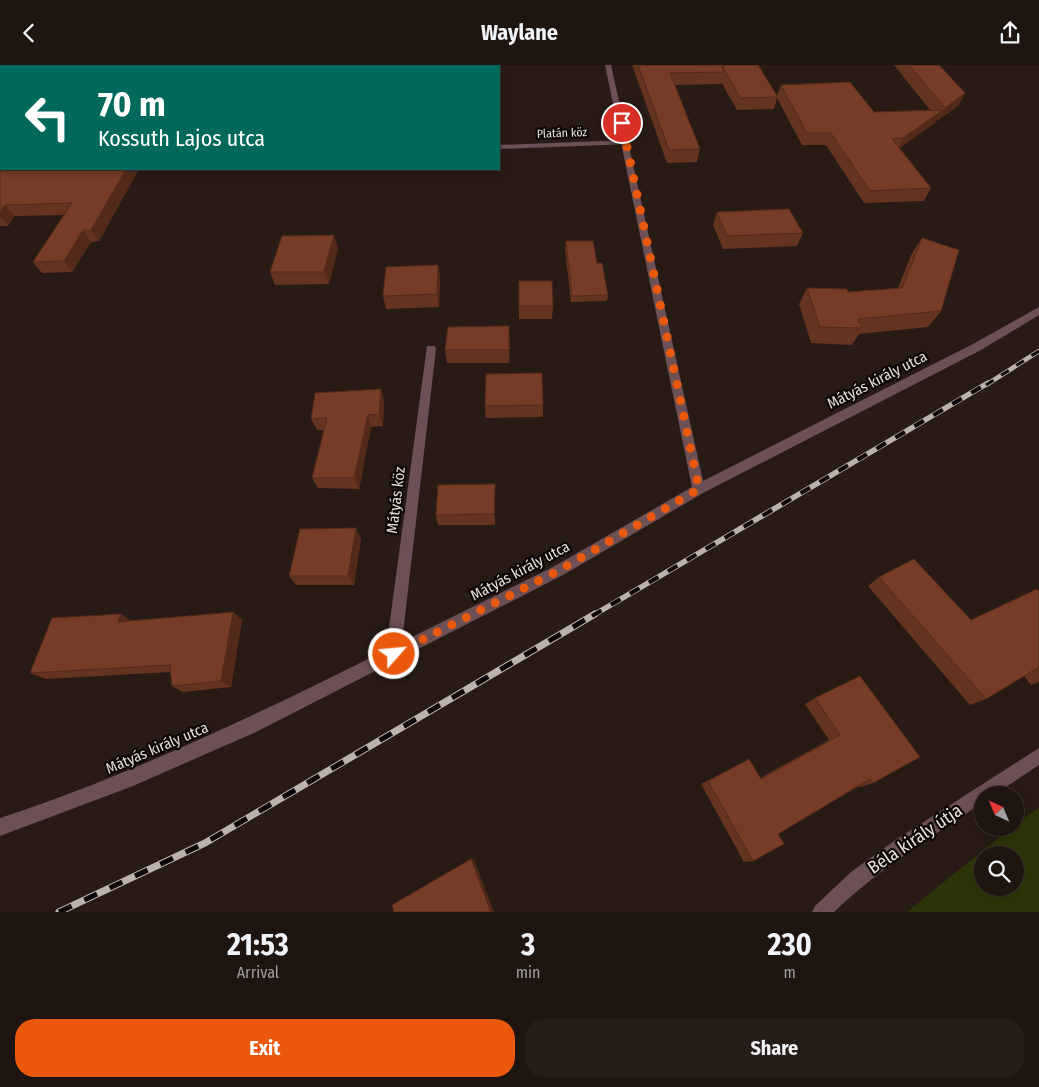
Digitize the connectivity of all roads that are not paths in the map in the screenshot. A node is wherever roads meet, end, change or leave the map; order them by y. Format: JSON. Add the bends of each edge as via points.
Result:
{"nodes":[{"id":1,"x":608,"y":65,"type":"edge"},
{"id":2,"x":626,"y":142,"type":"junction"},
{"id":3,"x":500,"y":147,"type":"edge"},
{"id":4,"x":1039,"y":310,"type":"edge"},
{"id":5,"x":431,"y":349,"type":"dead end"},
{"id":6,"x":699,"y":489,"type":"junction"},
{"id":7,"x":394,"y":654,"type":"junction"},
{"id":8,"x":1039,"y":756,"type":"edge"},
{"id":9,"x":0,"y":827,"type":"edge"},
{"id":10,"x":821,"y":912,"type":"edge"}],
"edges":[{"from":1,"to":2,"type":"street"},
{"from":2,"to":3,"type":"street","name":"Platán köz"},
{"from":2,"to":6,"type":"street"},
{"from":4,"to":6,"type":"street","name":"Mátyás király utca","via":[[977,347]]},
{"from":5,"to":7,"type":"street","name":"Mátyás köz"},
{"from":6,"to":7,"type":"street","name":"Mátyás király utca","via":[[558,571]]},
{"from":7,"to":9,"type":"street","name":"Mátyás király utca","via":[[250,726],[133,778]]},
{"from":8,"to":10,"type":"street","name":"Béla király útja","via":[[900,847],[857,878]]}]}
